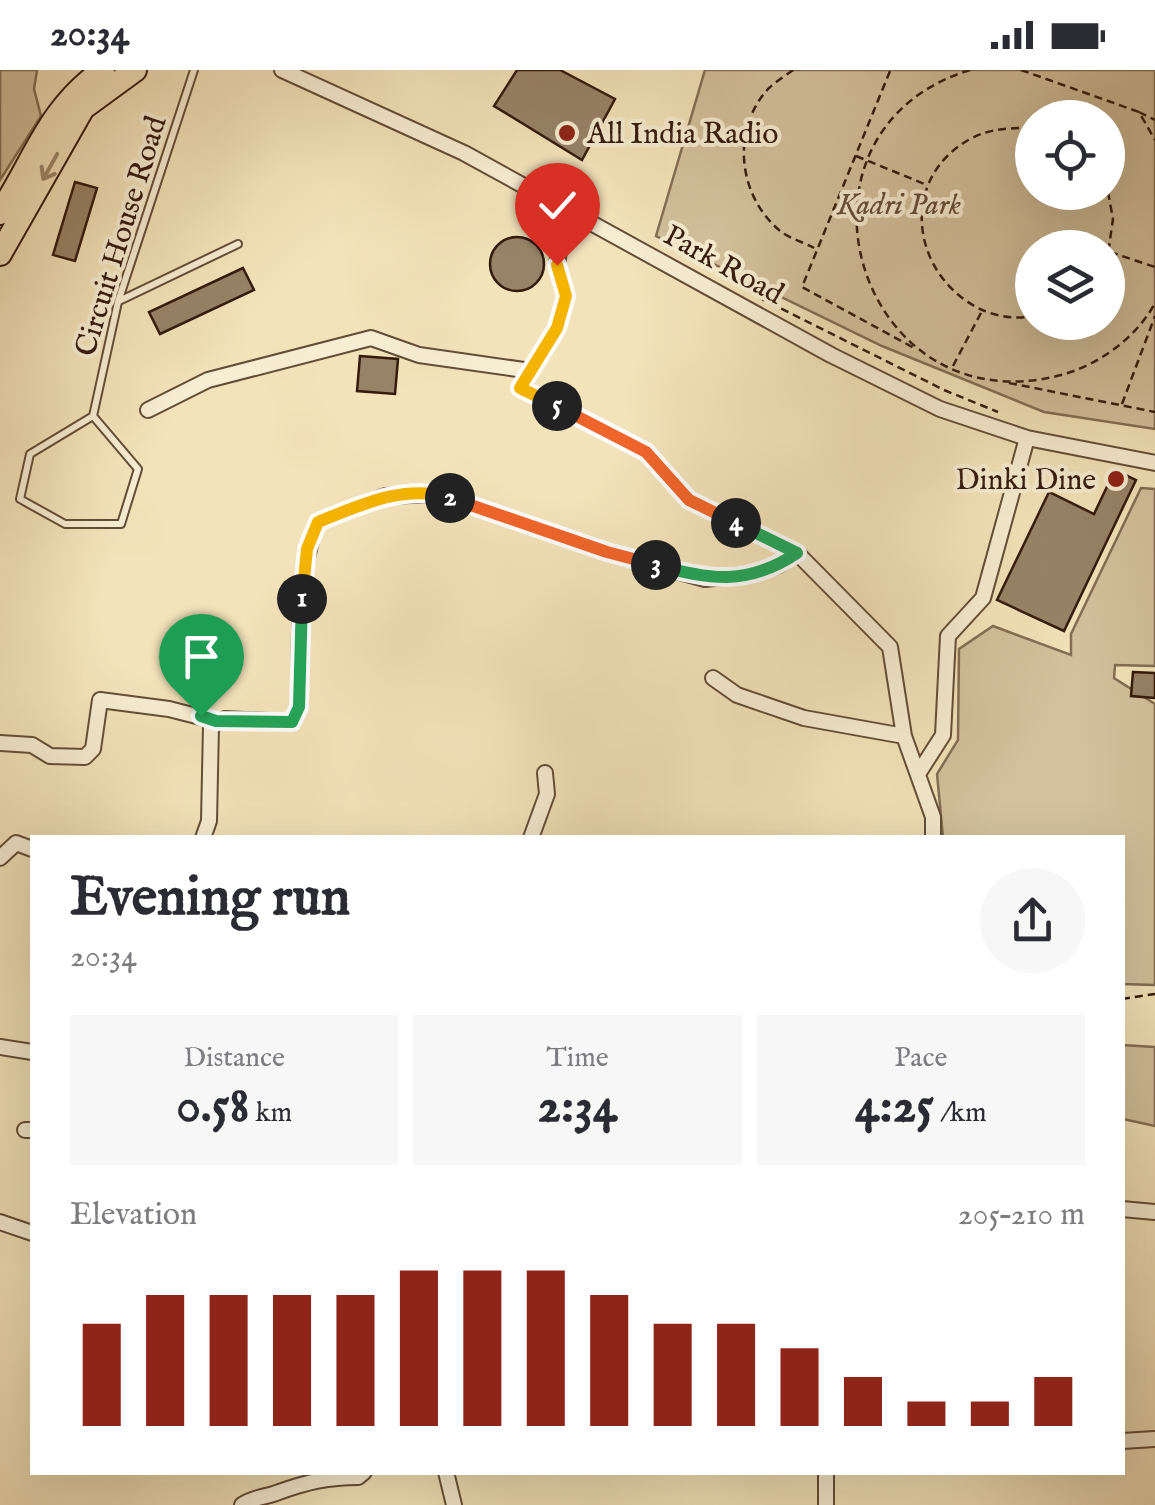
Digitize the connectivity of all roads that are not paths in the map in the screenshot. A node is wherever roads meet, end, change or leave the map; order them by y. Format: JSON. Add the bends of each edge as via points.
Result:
{"nodes":[{"id":1,"x":103,"y":70,"type":"edge"},
{"id":2,"x":135,"y":70,"type":"edge"},
{"id":3,"x":194,"y":70,"type":"edge"},
{"id":4,"x":282,"y":70,"type":"edge"},
{"id":5,"x":565,"y":208,"type":"junction"},
{"id":6,"x":0,"y":213,"type":"edge"},
{"id":7,"x":238,"y":244,"type":"dead end"},
{"id":8,"x":0,"y":254,"type":"edge"},
{"id":9,"x":118,"y":302,"type":"junction"},
{"id":10,"x":531,"y":371,"type":"junction"},
{"id":11,"x":148,"y":410,"type":"dead end"},
{"id":12,"x":93,"y":416,"type":"junction"},
{"id":13,"x":1028,"y":438,"type":"junction"},
{"id":14,"x":1155,"y":464,"type":"edge"},
{"id":15,"x":797,"y":553,"type":"junction"},
{"id":16,"x":714,"y":678,"type":"dead end"},
{"id":17,"x":216,"y":721,"type":"junction"},
{"id":18,"x":904,"y":736,"type":"junction"},
{"id":19,"x":0,"y":743,"type":"edge"},
{"id":20,"x":545,"y":773,"type":"dead end"},
{"id":21,"x":918,"y":774,"type":"junction"},
{"id":22,"x":204,"y":835,"type":"edge"},
{"id":23,"x":532,"y":835,"type":"edge"},
{"id":24,"x":933,"y":835,"type":"edge"},
{"id":25,"x":30,"y":848,"type":"edge"},
{"id":26,"x":0,"y":858,"type":"edge"},
{"id":27,"x":0,"y":1047,"type":"edge"},
{"id":28,"x":30,"y":1052,"type":"edge"},
{"id":29,"x":1125,"y":1209,"type":"edge"},
{"id":30,"x":1155,"y":1212,"type":"edge"},
{"id":31,"x":0,"y":1222,"type":"edge"},
{"id":32,"x":30,"y":1232,"type":"edge"},
{"id":33,"x":1155,"y":1439,"type":"edge"},
{"id":34,"x":1125,"y":1440,"type":"edge"},
{"id":35,"x":361,"y":1475,"type":"edge"},
{"id":36,"x":447,"y":1475,"type":"edge"},
{"id":37,"x":826,"y":1475,"type":"edge"},
{"id":38,"x":242,"y":1505,"type":"edge"},
{"id":39,"x":454,"y":1505,"type":"edge"},
{"id":40,"x":826,"y":1505,"type":"edge"}],
"edges":[{"from":1,"to":6,"type":"main road","via":[[74,91],[45,131]]},
{"from":2,"to":8,"type":"main road","one_way":true,"via":[[83,108]]},
{"from":3,"to":9,"type":"lane","name":"Circuit House Road"},
{"from":4,"to":5,"type":"street","name":"Park Road","via":[[464,153]]},
{"from":5,"to":10,"type":"street","via":[[557,265],[566,296],[557,328]]},
{"from":5,"to":13,"type":"street","name":"Park Road","via":[[925,402]]},
{"from":7,"to":9,"type":"lane"},
{"from":9,"to":12,"type":"lane","name":"Circuit House Road"},
{"from":10,"to":11,"type":"street","via":[[419,355],[371,338],[208,380]]},
{"from":10,"to":15,"type":"street","via":[[520,388],[646,452],[689,500]]},
{"from":12,"to":12,"type":"lane","via":[[30,454],[20,499],[64,524],[121,524],[138,469]]},
{"from":13,"to":14,"type":"street","name":"Park Road"},
{"from":13,"to":21,"type":"street","via":[[984,598],[948,636],[944,736]]},
{"from":15,"to":17,"type":"street","via":[[752,574],[705,579],[437,494],[385,496],[318,522],[307,549],[299,707],[292,722]]},
{"from":15,"to":18,"type":"street","via":[[890,647]]},
{"from":16,"to":18,"type":"street","via":[[738,695],[804,718]]},
{"from":17,"to":19,"type":"street","via":[[100,700],[94,748],[86,757]]},
{"from":17,"to":22,"type":"street","via":[[210,726]]},
{"from":18,"to":21,"type":"street"},
{"from":20,"to":23,"type":"street","via":[[547,794]]},
{"from":21,"to":24,"type":"street"},
{"from":25,"to":26,"type":"street","via":[[16,843]]},
{"from":27,"to":28,"type":"street"},
{"from":29,"to":30,"type":"street"},
{"from":31,"to":32,"type":"street"},
{"from":33,"to":34,"type":"street"},
{"from":35,"to":38,"type":"street","via":[[315,1479]]},
{"from":36,"to":39,"type":"street"},
{"from":37,"to":40,"type":"street"}]}
